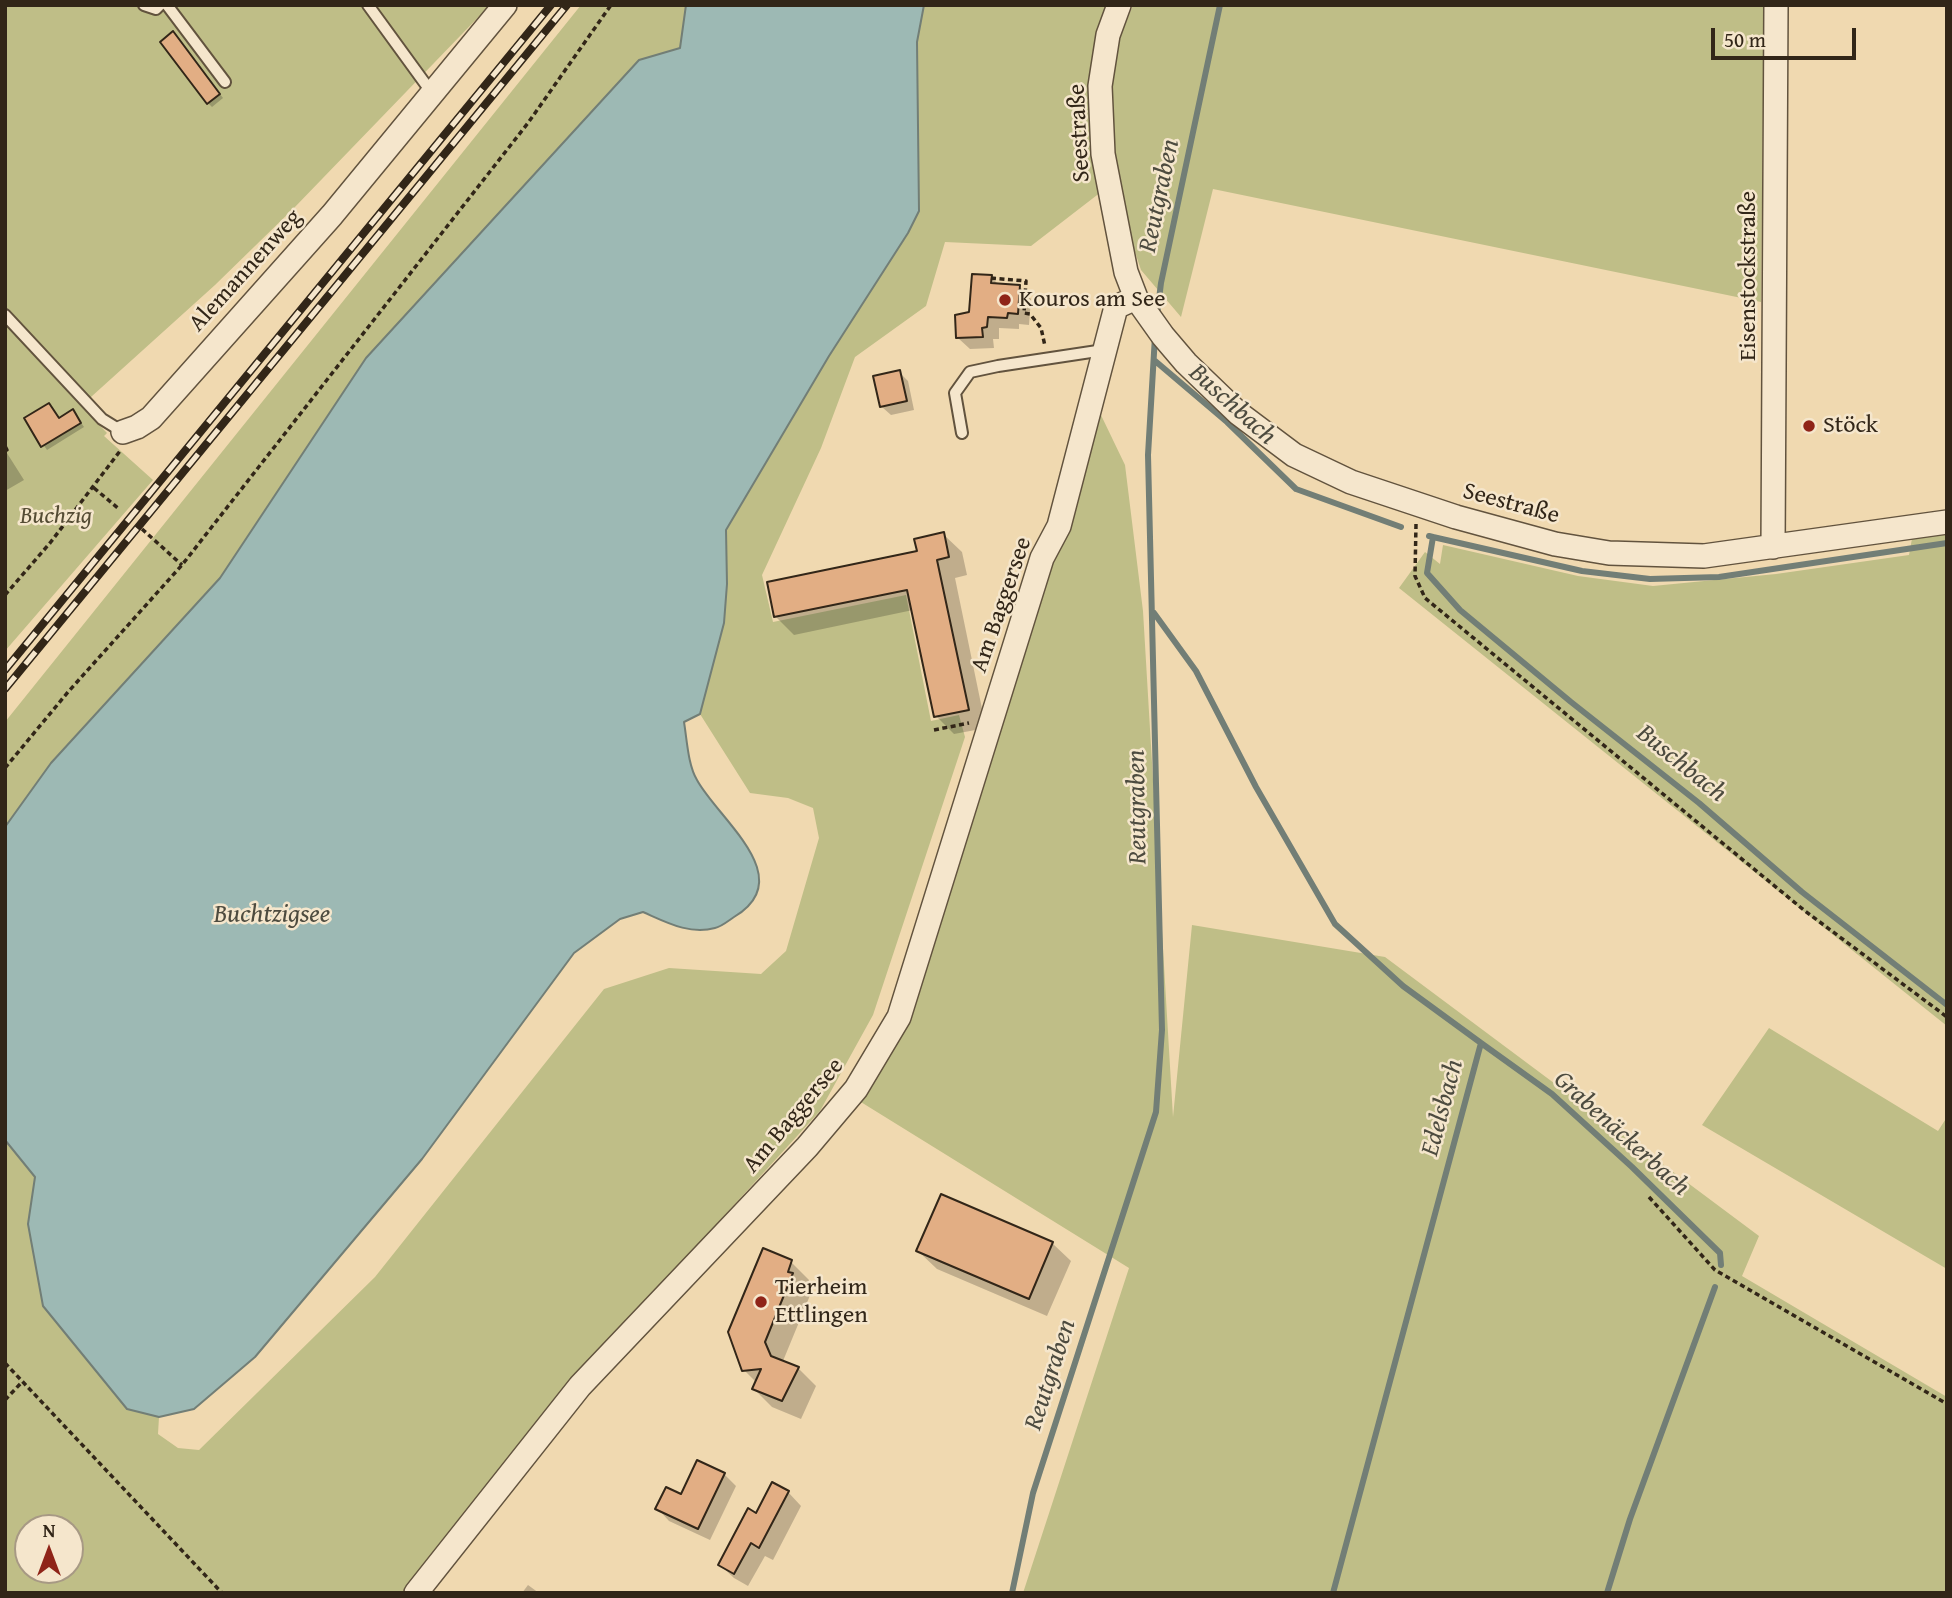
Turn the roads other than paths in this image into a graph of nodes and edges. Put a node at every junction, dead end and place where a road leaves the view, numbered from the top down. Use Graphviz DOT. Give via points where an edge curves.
graph roads {
  1 [pos="144,5"];
  2 [pos="160,5"];
  3 [pos="167,5"];
  4 [pos="368,5"];
  5 [pos="505,5"];
  6 [pos="1119,5"];
  7 [pos="1776,5"];
  8 [pos="225,82"];
  9 [pos="432,93"];
  10 [pos="1140,304"];
  11 [pos="5,316"];
  12 [pos="1107,350"];
  13 [pos="123,432"];
  14 [pos="962,433"];
  15 [pos="1947,522"];
  16 [pos="1773,547"];
  17 [pos="416,1593"];
  1 -- 2 [label="lane" via="156,9"];
  3 -- 8 [label="lane"];
  4 -- 9 [label="lane"];
  5 -- 9 [label="street, Alemannenweg"];
  6 -- 10 [label="street, Seestraße" via="1108,35 1100,86 1102,154 1124,265"];
  7 -- 16 [label="street, Eisenstockstraße"];
  9 -- 13 [label="street, Alemannenweg" via="332,215 151,418"];
  10 -- 12 [label="street" via="1116,307"];
  10 -- 16 [label="street, Seestraße" via="1186,363 1238,413 1294,455 1351,482 1456,517 1555,544 1609,553 1704,556"];
  11 -- 13 [label="lane" via="102,419"];
  12 -- 14 [label="lane" via="970,372 955,393"];
  12 -- 17 [label="street, Am Baggersee" via="1059,526 1042,558 899,1017 856,1089 807,1147 580,1386"];
  15 -- 16 [label="street, Seestraße"];
}
